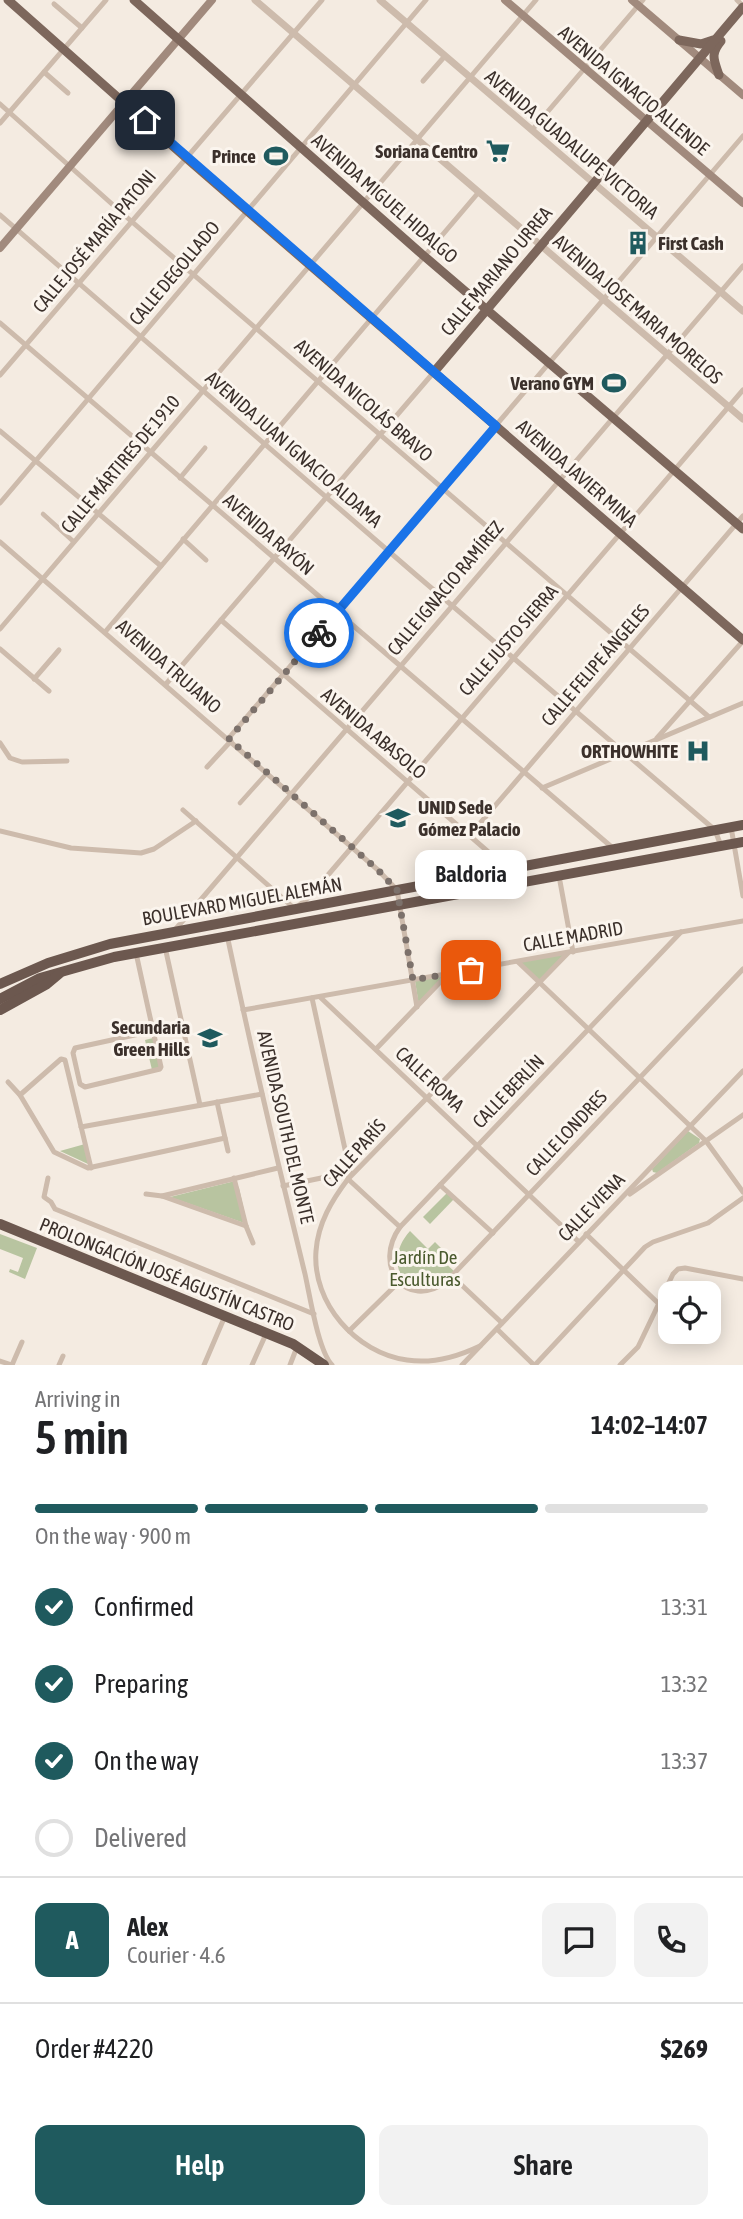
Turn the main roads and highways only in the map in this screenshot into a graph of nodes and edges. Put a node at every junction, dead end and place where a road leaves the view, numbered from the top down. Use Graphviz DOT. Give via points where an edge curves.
graph roads {
  1 [pos="8,0"];
  2 [pos="134,0"];
  3 [pos="212,0"];
  4 [pos="505,0"];
  5 [pos="638,2"];
  6 [pos="740,3"];
  7 [pos="743,16"];
  8 [pos="718,37"];
  9 [pos="179,39"];
  10 [pos="679,40"];
  11 [pos="700,58"];
  12 [pos="719,75"];
  13 [pos="743,95"];
  14 [pos="125,102"];
  15 [pos="647,121"];
  16 [pos="743,203"];
  17 [pos="0,248"];
  18 [pos="487,310"];
  19 [pos="434,372"];
  20 [pos="741,523"];
  21 [pos="743,641"];
  22 [pos="743,825"];
  23 [pos="738,843"];
  24 [pos="295,909"];
  25 [pos="222,922"];
  26 [pos="255,930"];
  27 [pos="165,947"];
  28 [pos="60,972"];
  29 [pos="0,984"];
  30 [pos="0,999"];
  31 [pos="0,1010"];
  32 [pos="0,1224"];
  33 [pos="321,1364"];
  1 -- 14 [label="main road, AVENIDA JAVIER MINA"];
  2 -- 9 [label="main road, AVENIDA MIGUEL HIDALGO"];
  3 -- 9 [label="main road"];
  4 -- 15 [label="main road, AVENIDA IGNACIO ALLENDE"];
  5 -- 10 [label="main road"];
  6 -- 8 [label="main road, CALLE MARIANO URREA"];
  7 -- 12 [label="main road" via="714,49"];
  8 -- 10 [label="main road" via="701,44"];
  8 -- 11 [label="main road, CALLE MARIANO URREA"];
  9 -- 14 [label="main road"];
  9 -- 18 [label="main road, AVENIDA MIGUEL HIDALGO"];
  10 -- 11 [label="main road"];
  11 -- 12 [label="main road"];
  11 -- 15 [label="main road, CALLE MARIANO URREA"];
  12 -- 13 [label="main road"];
  14 -- 17 [label="main road"];
  14 -- 19 [label="main road, AVENIDA JAVIER MINA"];
  15 -- 16 [label="main road, AVENIDA IGNACIO ALLENDE"];
  15 -- 18 [label="main road, CALLE MARIANO URREA"];
  18 -- 19 [label="main road, CALLE MARIANO URREA"];
  18 -- 20 [label="main road, AVENIDA MIGUEL HIDALGO"];
  19 -- 21 [label="main road, AVENIDA JAVIER MINA"];
  22 -- 24 [label="highway, BOULEVARD MIGUEL ALEMÁN"];
  23 -- 26 [label="highway, BOULEVARD MIGUEL ALEMÁN"];
  24 -- 25 [label="highway, BOULEVARD MIGUEL ALEMÁN"];
  24 -- 26 [label="highway" via="293,916"];
  25 -- 27 [label="highway" via="211,930 180,936"];
  25 -- 29 [label="highway, BOULEVARD MIGUEL ALEMÁN" via="79,952"];
  26 -- 27 [label="highway, BOULEVARD MIGUEL ALEMÁN"];
  27 -- 28 [label="highway, BOULEVARD MIGUEL ALEMÁN"];
  28 -- 30 [label="highway, BOULEVARD MIGUEL ALEMÁN"];
  28 -- 31 [label="highway"];
  32 -- 33 [label="highway, PROLONGACIÓN JOSÉ AGUSTÍN CASTRO" via="297,1347"];
}
